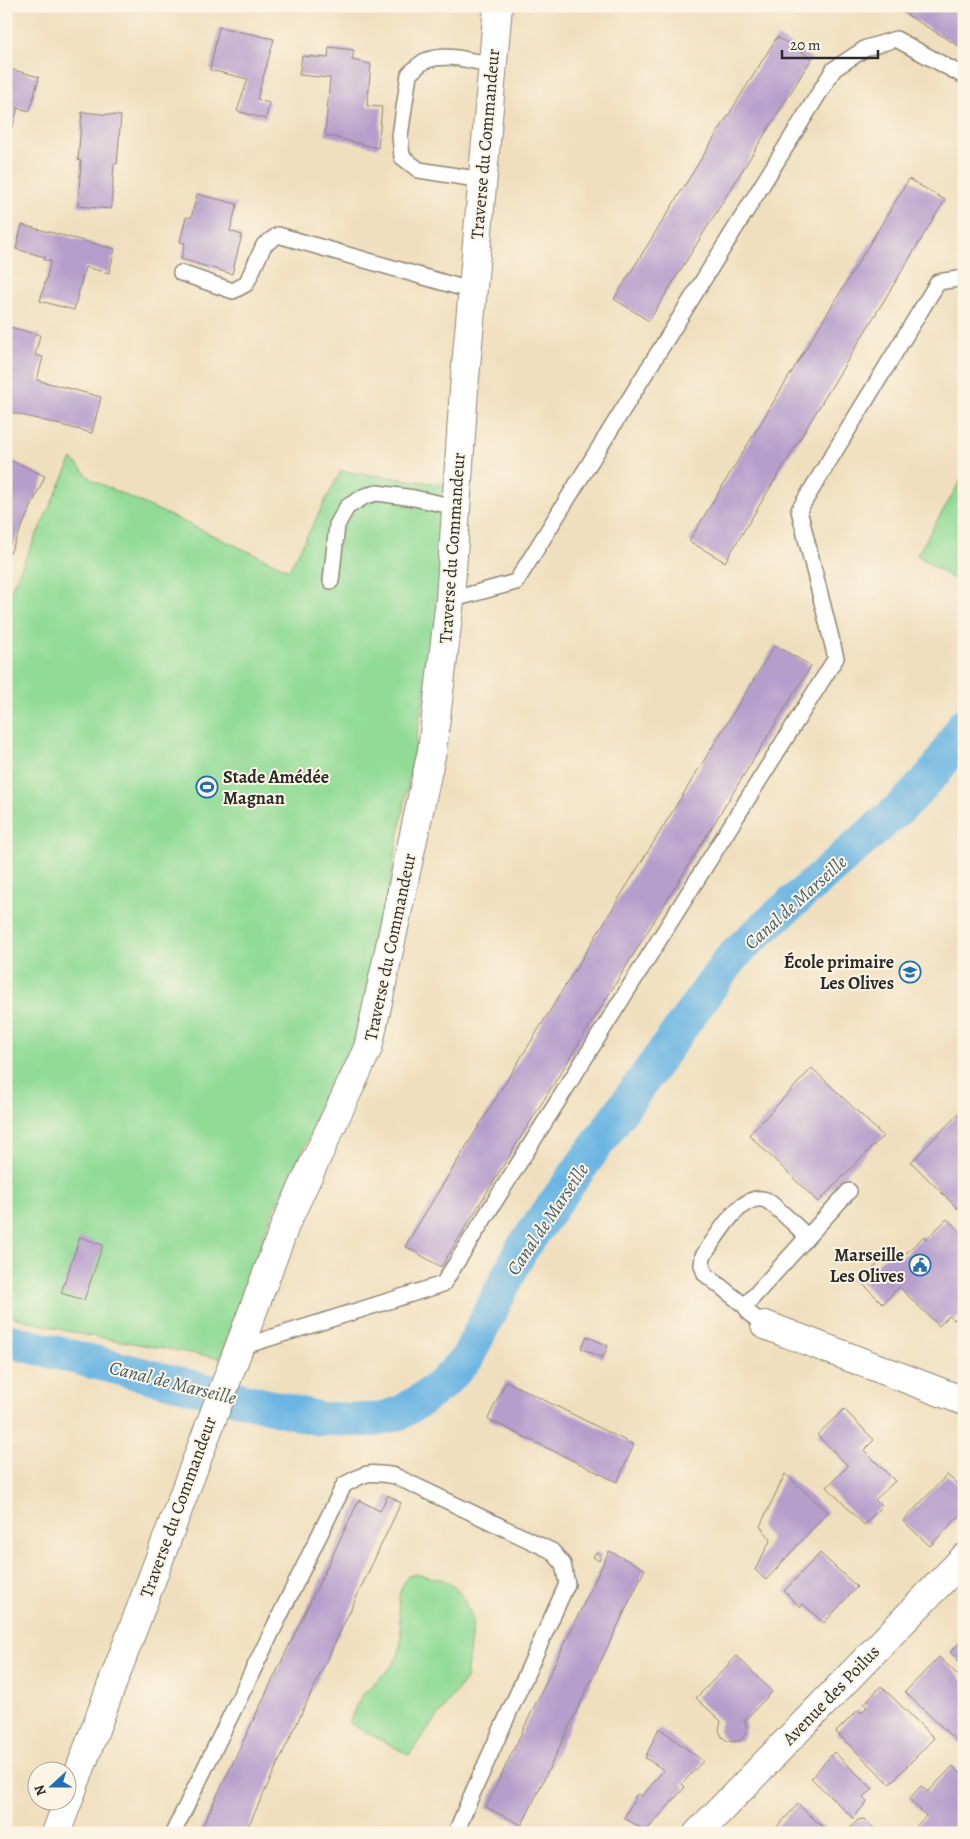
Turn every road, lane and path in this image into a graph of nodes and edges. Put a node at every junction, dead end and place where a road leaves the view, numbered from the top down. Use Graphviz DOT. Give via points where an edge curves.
graph roads {
  1 [pos="498,6"];
  2 [pos="492,65"];
  3 [pos="964,76"];
  4 [pos="482,180"];
  5 [pos="181,273"];
  6 [pos="964,276"];
  7 [pos="473,291"];
  8 [pos="456,507"];
  9 [pos="331,581"];
  10 [pos="450,600"];
  11 [pos="849,1191"];
  12 [pos="807,1236"];
  13 [pos="746,1306"];
  14 [pos="765,1325"];
  15 [pos="238,1348"];
  16 [pos="964,1401"];
  17 [pos="964,1558"];
  18 [pos="56,1833"];
  19 [pos="173,1833"];
  20 [pos="456,1833"];
  21 [pos="698,1833"];
  1 -- 2 [label="street, Traverse du Commandeur"];
  2 -- 4 [label="street, Traverse du Commandeur"];
  2 -- 4 [label="lane" via="440,57 423,62 409,74 400,136 402,157 419,170"];
  3 -- 10 [label="lane" via="896,39 866,48 834,69 516,582"];
  4 -- 7 [label="street, Traverse du Commandeur"];
  5 -- 7 [label="lane" via="233,291 246,284 264,245 278,235"];
  6 -- 15 [label="lane" via="938,282 799,510 836,658 443,1284"];
  7 -- 8 [label="street, Traverse du Commandeur"];
  8 -- 9 [label="lane" via="377,493 365,496 347,507 337,525"];
  8 -- 10 [label="street, Traverse du Commandeur"];
  10 -- 15 [label="street, Traverse du Commandeur" via="432,751 368,1048 286,1223"];
  11 -- 12 [label="lane"];
  12 -- 13 [label="lane"];
  12 -- 13 [label="lane" via="766,1200 756,1198 738,1208 702,1256 702,1266 705,1274"];
  13 -- 14 [label="lane" via="750,1314"];
  14 -- 16 [label="street"];
  15 -- 18 [label="street, Traverse du Commandeur"];
  17 -- 21 [label="street, Avenue des Poilus"];
  19 -- 20 [label="lane" via="344,1485 371,1472 395,1476 552,1551 563,1564 567,1584"];
}
